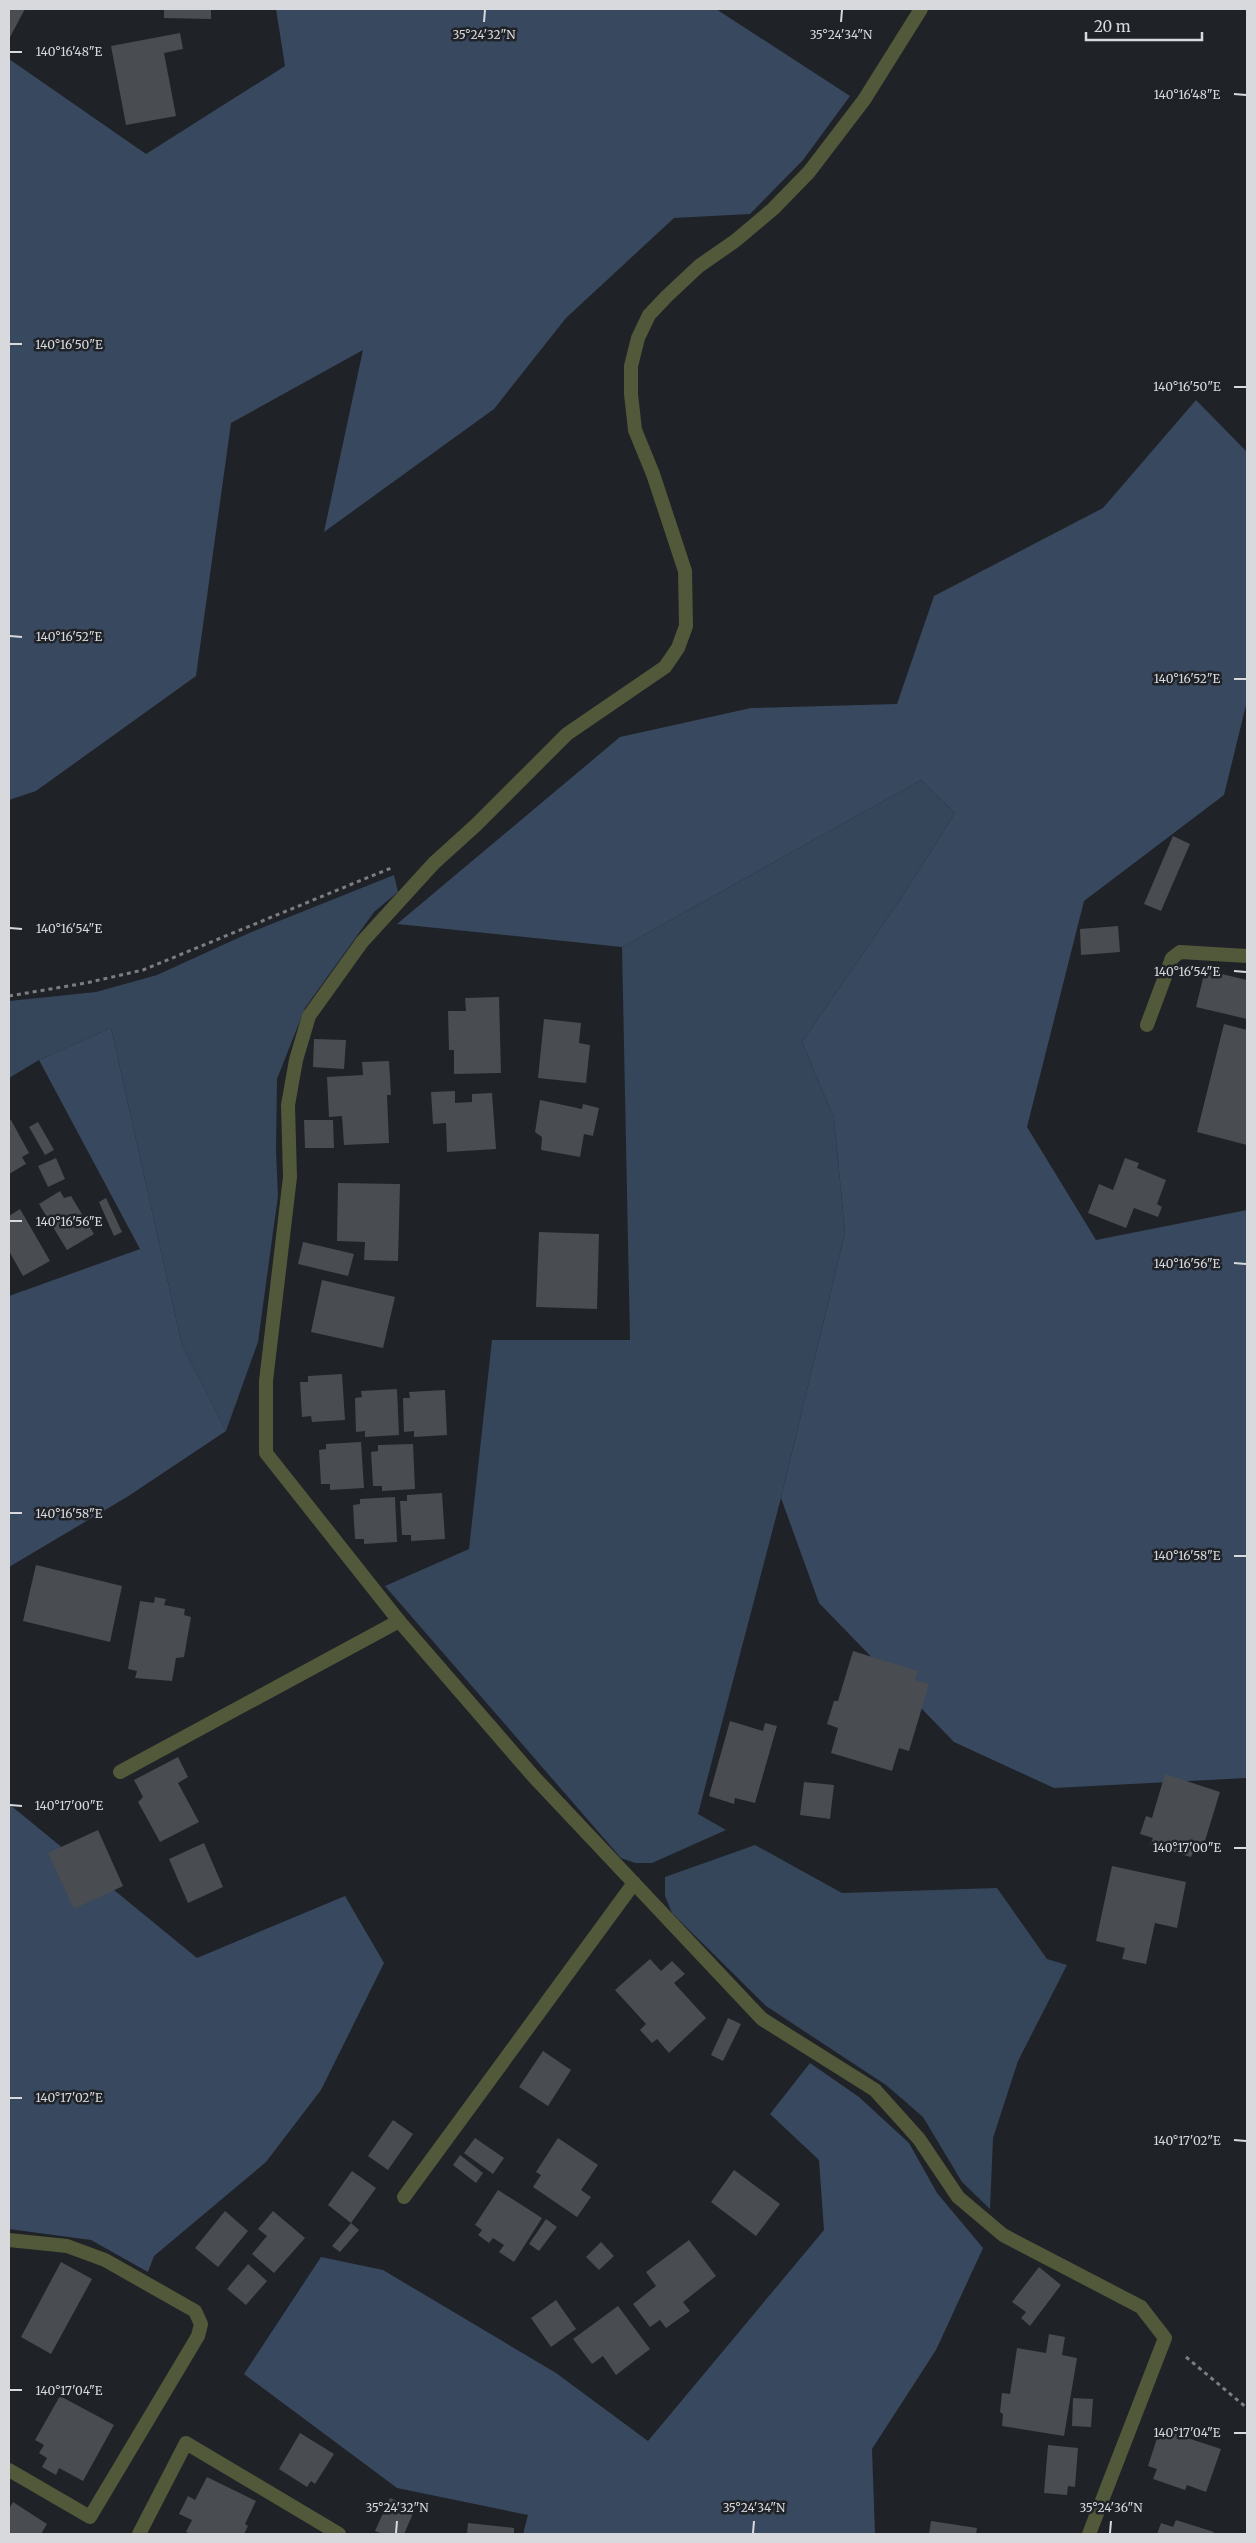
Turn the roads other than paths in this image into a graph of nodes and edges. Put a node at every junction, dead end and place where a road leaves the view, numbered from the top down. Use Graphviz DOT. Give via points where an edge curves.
graph roads {
  1 [pos="921,9"];
  2 [pos="1247,956"];
  3 [pos="1147,1025"];
  4 [pos="399,1621"];
  5 [pos="120,1772"];
  6 [pos="634,1883"];
  7 [pos="404,2197"];
  8 [pos="9,2240"];
  9 [pos="9,2470"];
  10 [pos="138,2534"];
  11 [pos="339,2534"];
  12 [pos="1089,2534"];
  1 -- 4 [label="street" via="864,100 809,172 773,209 699,266 667,296 649,315 638,338 631,366 630,394 635,430 654,474 685,571 686,626 678,648 665,667 567,734 434,863 362,942 309,1016 296,1060 288,1105 290,1177 266,1381 266,1453"];
  2 -- 3 [label="street" via="1180,952 1172,958"];
  4 -- 5 [label="street"];
  4 -- 6 [label="street" via="534,1777"];
  6 -- 7 [label="street"];
  6 -- 12 [label="street" via="762,2019 875,2090 919,2139 958,2197 1003,2235 1141,2307 1165,2338"];
  8 -- 9 [label="street" via="66,2246 105,2260 195,2311 201,2324 198,2336 90,2517"];
  10 -- 11 [label="street" via="186,2443"];
}
